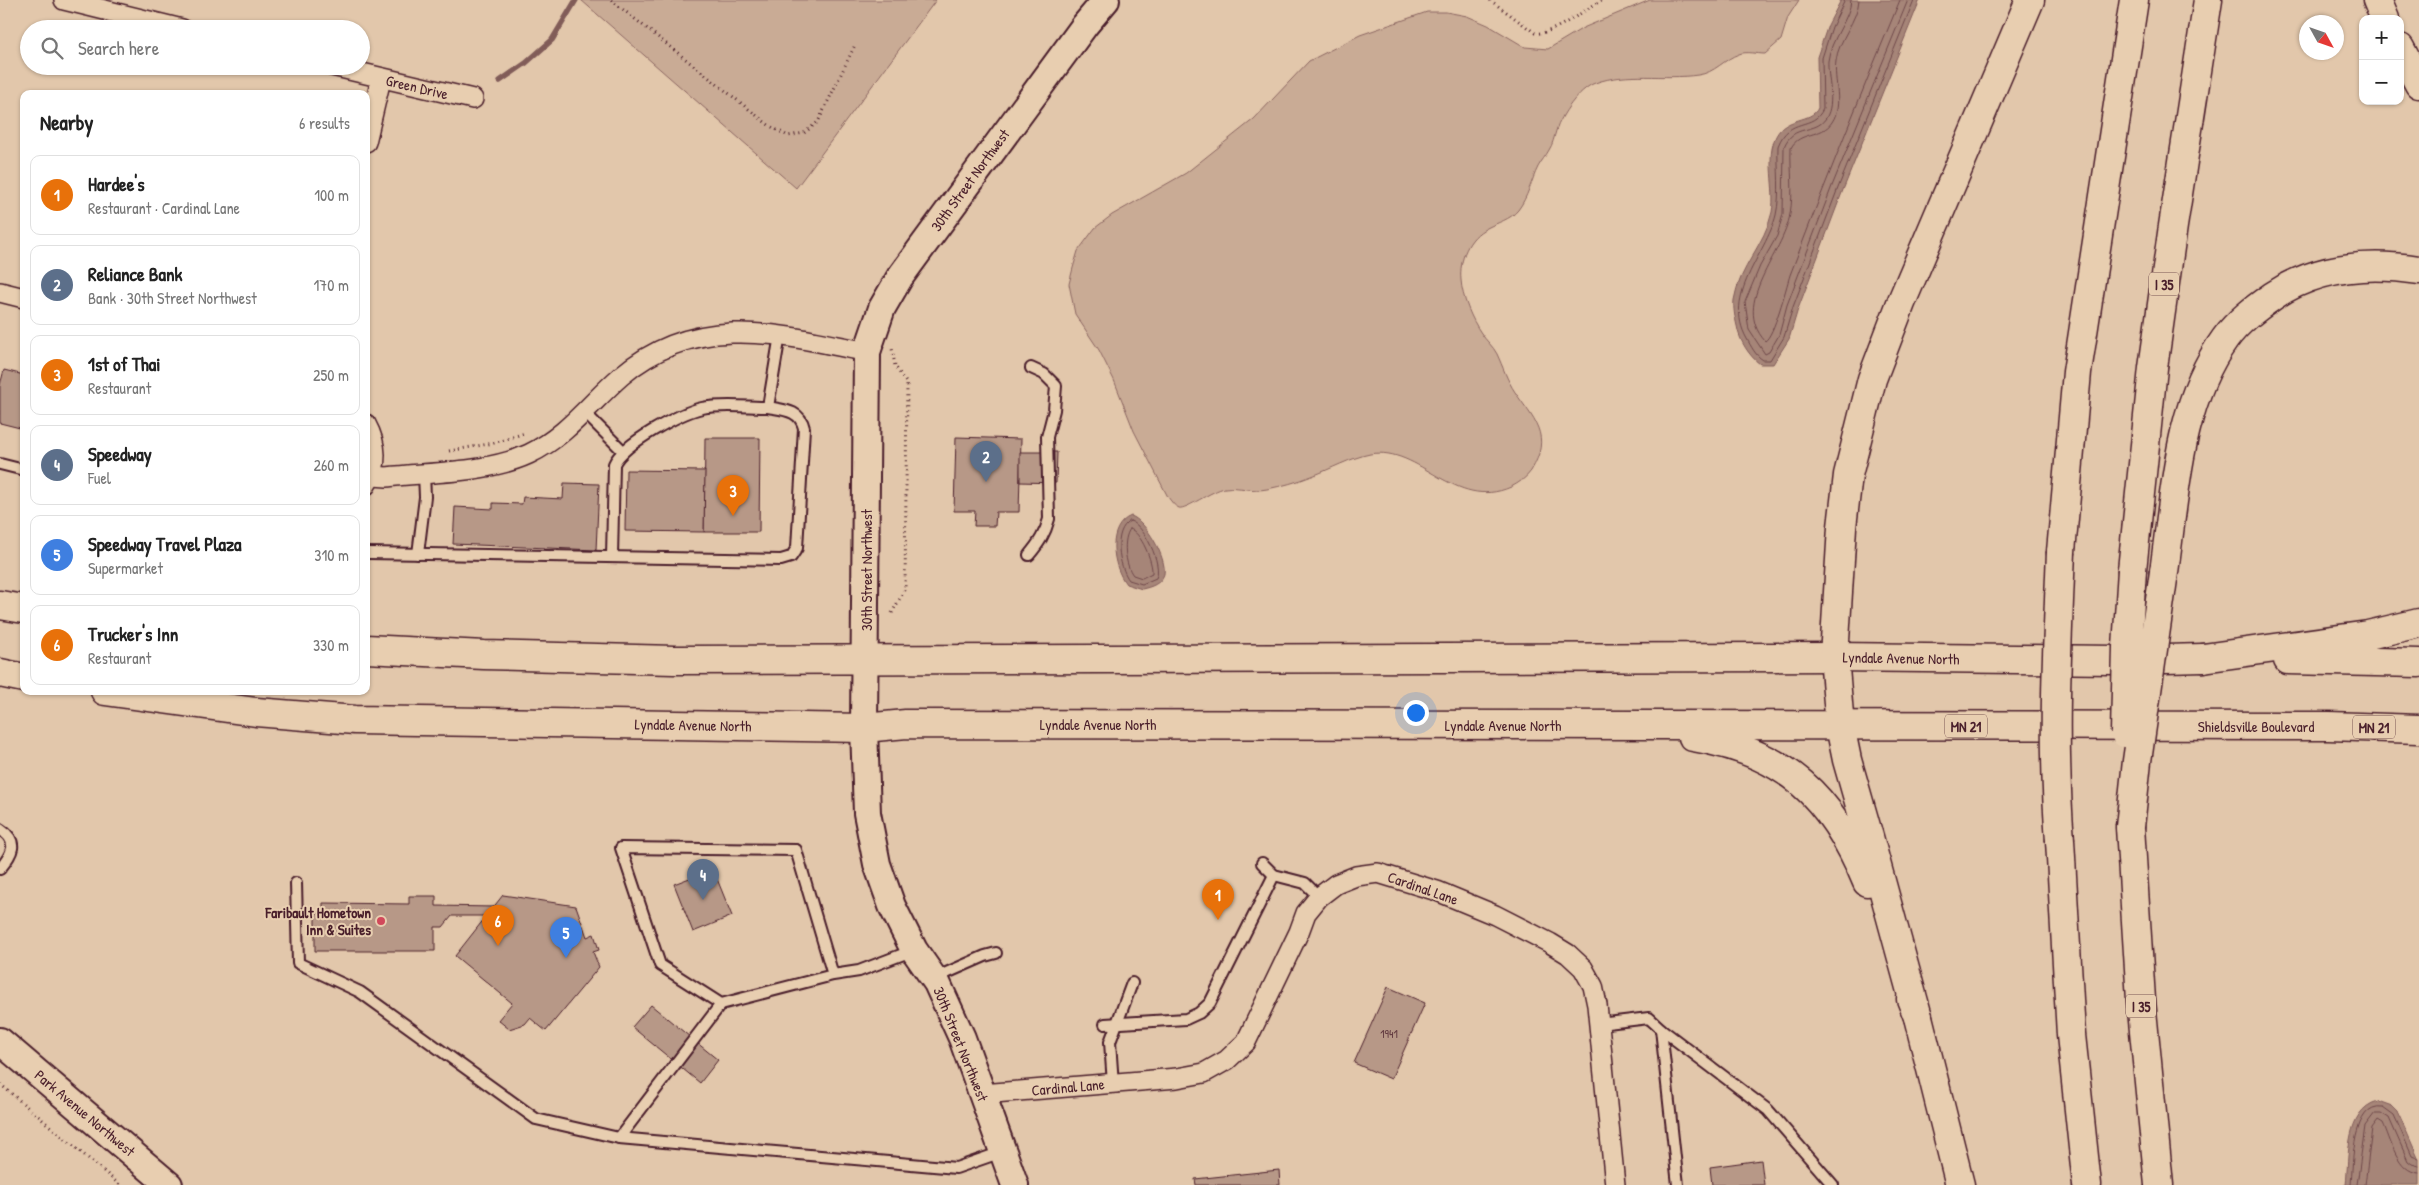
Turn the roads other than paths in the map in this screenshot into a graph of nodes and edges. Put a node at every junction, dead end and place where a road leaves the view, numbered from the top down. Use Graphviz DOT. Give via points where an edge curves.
graph roads {
  1 [pos="64,0"];
  2 [pos="1106,0"];
  3 [pos="2030,0"];
  4 [pos="2134,0"];
  5 [pos="2208,0"];
  6 [pos="2377,0"];
  7 [pos="114,6"];
  8 [pos="2383,15"];
  9 [pos="155,20"];
  10 [pos="2404,56"];
  11 [pos="369,75"];
  12 [pos="381,78"];
  13 [pos="2419,84"];
  14 [pos="473,99"];
  15 [pos="370,125"];
  16 [pos="2419,270"];
  17 [pos="0,292"];
  18 [pos="20,297"];
  19 [pos="780,335"];
  20 [pos="868,346"];
  21 [pos="1031,368"];
  22 [pos="768,407"];
  23 [pos="585,413"];
  24 [pos="370,432"];
  25 [pos="623,451"];
  26 [pos="0,464"];
  27 [pos="20,469"];
  28 [pos="424,473"];
  29 [pos="370,477"];
  30 [pos="370,481"];
  31 [pos="370,553"];
  32 [pos="418,554"];
  33 [pos="1029,555"];
  34 [pos="612,557"];
  35 [pos="0,604"];
  36 [pos="20,608"];
  37 [pos="2419,623"];
  38 [pos="370,649"];
  39 [pos="1834,657"];
  40 [pos="2203,658"];
  41 [pos="864,659"];
  42 [pos="2419,663"];
  43 [pos="0,674"];
  44 [pos="20,677"];
  45 [pos="134,695"];
  46 [pos="1613,725"];
  47 [pos="1840,726"];
  48 [pos="2093,726"];
  49 [pos="864,728"];
  50 [pos="2419,729"];
  51 [pos="2130,827"];
  52 [pos="0,829"];
  53 [pos="1262,863"];
  54 [pos="0,869"];
  55 [pos="1274,875"];
  56 [pos="296,883"];
  57 [pos="1319,896"];
  58 [pos="914,950"];
  59 [pos="996,953"];
  60 [pos="833,975"];
  61 [pos="935,978"];
  62 [pos="1132,983"];
  63 [pos="721,1004"];
  64 [pos="1918,1017"];
  65 [pos="1105,1024"];
  66 [pos="1117,1024"];
  67 [pos="1599,1024"];
  68 [pos="1661,1029"];
  69 [pos="0,1042"];
  70 [pos="1113,1084"];
  71 [pos="982,1094"];
  72 [pos="619,1138"];
  73 [pos="1002,1152"];
  74 [pos="169,1185"];
  75 [pos="1015,1185"];
  76 [pos="1615,1185"];
  77 [pos="1678,1185"];
  78 [pos="1834,1185"];
  79 [pos="1960,1185"];
  80 [pos="2087,1185"];
  81 [pos="2159,1185"];
  1 -- 7 [label="street"];
  2 -- 20 [label="street, 30th Street Northwest" via="910,262 882,308"];
  3 -- 39 [label="main road" via="1872,379 1848,475"];
  4 -- 80 [label="main road, bridge" via="2077,372 2061,552 2055,713 2056,787 2072,1035"];
  5 -- 51 [label="main road, I 35, bridge" via="2154,358 2132,570 2125,737"];
  6 -- 8 [label="main road"];
  7 -- 9 [label="street"];
  10 -- 13 [label="main road"];
  11 -- 12 [label="street, Green Drive"];
  12 -- 14 [label="street, Green Drive"];
  12 -- 15 [label="street"];
  16 -- 51 [label="main road, bridge" via="2352,266 2316,274 2282,290 2252,310 2226,338 2206,369 2193,403 2176,486"];
  17 -- 18 [label="street"];
  19 -- 20 [label="street"];
  19 -- 22 [label="lane"];
  19 -- 23 [label="street" via="718,333 682,342 623,374"];
  20 -- 41 [label="street, 30th Street Northwest"];
  21 -- 33 [label="lane" via="1052,380 1057,395 1047,437 1046,532"];
  22 -- 25 [label="lane" via="702,408 675,419"];
  22 -- 34 [label="lane" via="793,411 802,420 804,428 797,548 791,557 781,560"];
  23 -- 25 [label="lane"];
  23 -- 28 [label="street" via="557,437 528,454 489,466"];
  24 -- 29 [label="street" via="376,454"];
  25 -- 34 [label="lane" via="614,464"];
  26 -- 27 [label="lane"];
  28 -- 30 [label="street"];
  28 -- 32 [label="lane" via="425,497"];
  31 -- 32 [label="lane"];
  32 -- 34 [label="lane"];
  35 -- 36 [label="main road"];
  37 -- 40 [label="main road" via="2368,635"];
  38 -- 41 [label="main road, Lyndale Avenue North" via="674,660"];
  39 -- 40 [label="main road, Lyndale Avenue North"];
  39 -- 41 [label="main road, Lyndale Avenue North"];
  39 -- 47 [label="main road"];
  40 -- 42 [label="main road"];
  41 -- 49 [label="street, 30th Street Northwest"];
  43 -- 44 [label="main road"];
  45 -- 49 [label="main road, Lyndale Avenue North" via="256,712 355,720"];
  46 -- 47 [label="main road, Lyndale Avenue North / MN 21"];
  46 -- 49 [label="main road, Lyndale Avenue North" via="906,724"];
  46 -- 64 [label="main road" via="1706,739 1740,748 1762,756 1807,787 1842,829 1855,852"];
  47 -- 48 [label="main road, Lyndale Avenue North / MN 21"];
  47 -- 64 [label="main road" via="1846,760"];
  48 -- 50 [label="main road, Shieldsville Boulevard / MN 21"];
  49 -- 58 [label="street, 30th Street Northwest" via="867,813 877,864 892,906"];
  51 -- 81 [label="main road, I 35" via="2141,1000"];
  52 -- 54 [label="lane" via="7,834 13,847 12,855"];
  53 -- 55 [label="lane"];
  55 -- 57 [label="lane" via="1305,883"];
  55 -- 66 [label="lane" via="1210,1003 1200,1013 1186,1019"];
  56 -- 72 [label="lane" via="298,963 360,992 536,1120"];
  57 -- 67 [label="street, Cardinal Lane" via="1356,876 1378,873 1437,891 1495,915 1568,954 1583,968 1593,986"];
  57 -- 70 [label="street, Cardinal Lane" via="1306,913 1246,1042 1227,1060 1204,1073"];
  58 -- 60 [label="lane" via="859,972"];
  58 -- 61 [label="street, 30th Street Northwest"];
  59 -- 61 [label="lane"];
  60 -- 63 [label="lane"];
  60 -- 63 [label="lane" via="796,850 622,848 660,964"];
  61 -- 71 [label="street, 30th Street Northwest"];
  62 -- 66 [label="lane"];
  63 -- 72 [label="lane"];
  64 -- 79 [label="main road"];
  65 -- 66 [label="lane"];
  66 -- 70 [label="lane" via="1110,1042"];
  67 -- 68 [label="lane" via="1649,1018"];
  67 -- 76 [label="street, Cardinal Lane"];
  68 -- 77 [label="lane"];
  68 -- 78 [label="lane" via="1768,1110"];
  69 -- 74 [label="street, Park Avenue Northwest"];
  70 -- 71 [label="street, Cardinal Lane"];
  71 -- 73 [label="street, 30th Street Northwest"];
  72 -- 73 [label="lane" via="956,1168"];
  73 -- 75 [label="street, 30th Street Northwest"];
}
